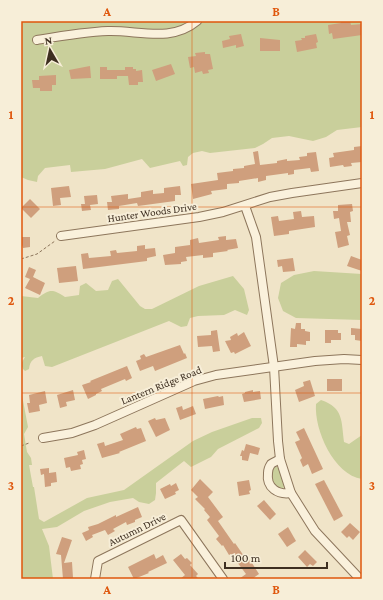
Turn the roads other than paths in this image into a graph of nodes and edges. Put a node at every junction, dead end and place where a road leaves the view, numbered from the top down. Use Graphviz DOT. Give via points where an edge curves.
graph roads {
  1 [pos="197,21"];
  2 [pos="37,40"];
  3 [pos="362,183"];
  4 [pos="245,206"];
  5 [pos="61,236"];
  6 [pos="362,360"];
  7 [pos="274,367"];
  8 [pos="44,438"];
  9 [pos="280,459"];
  10 [pos="291,493"];
  11 [pos="95,579"];
  12 [pos="223,579"];
  13 [pos="360,579"];
  1 -- 2 [label="street" via="176,32 159,34 108,31"];
  3 -- 4 [label="street, Hunter Woods Drive" via="270,197"];
  4 -- 5 [label="street, Hunter Woods Drive" via="199,217"];
  4 -- 7 [label="street" via="256,237"];
  6 -- 7 [label="street, Lantern Ridge Road" via="344,359"];
  7 -- 8 [label="street, Lantern Ridge Road" via="216,375 194,381 95,425 72,433"];
  7 -- 9 [label="street"];
  9 -- 10 [label="street"];
  9 -- 10 [label="street" via="272,464 267,478 278,493"];
  10 -- 13 [label="street" via="315,531"];
  11 -- 12 [label="street, Autumn Drive" via="98,561 181,520"];
}
